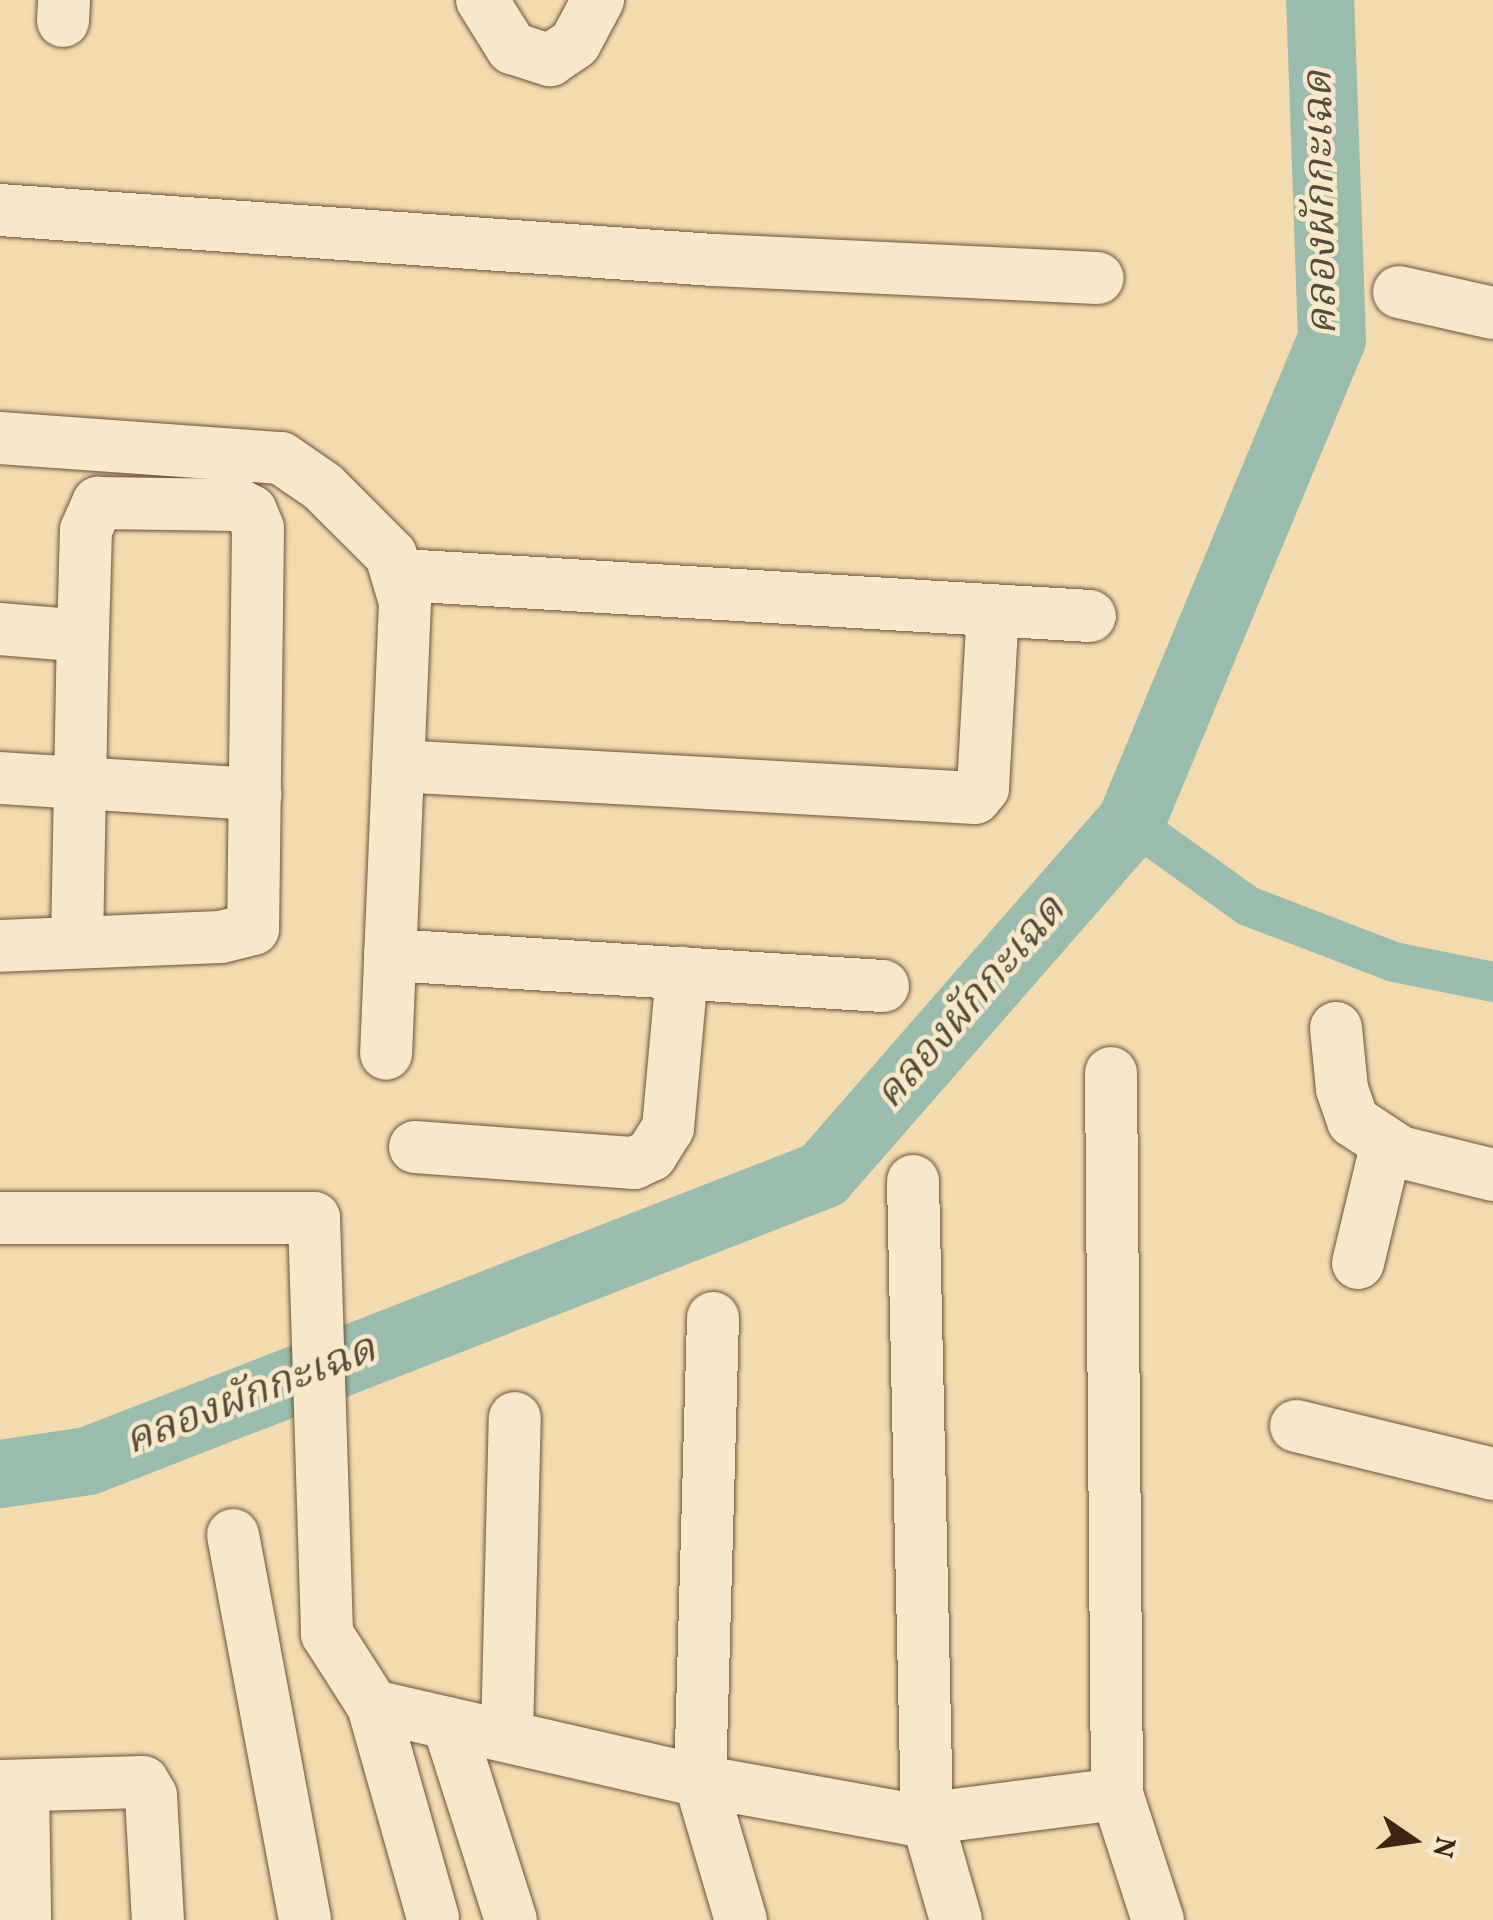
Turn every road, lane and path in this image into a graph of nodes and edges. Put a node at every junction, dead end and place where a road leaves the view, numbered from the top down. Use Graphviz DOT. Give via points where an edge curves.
graph roads {
  1 [pos="482,0"];
  2 [pos="598,0"];
  3 [pos="0,210"];
  4 [pos="1098,278"];
  5 [pos="1399,292"];
  6 [pos="1493,313"];
  7 [pos="0,438"];
  8 [pos="402,575"];
  9 [pos="993,610"];
  10 [pos="1090,616"];
  11 [pos="0,629"];
  12 [pos="83,636"];
  13 [pos="398,766"];
  14 [pos="0,778"];
  15 [pos="80,785"];
  16 [pos="256,794"];
  17 [pos="77,942"];
  18 [pos="0,946"];
  19 [pos="390,956"];
  20 [pos="682,974"];
  21 [pos="883,986"];
  22 [pos="1336,1028"];
  23 [pos="386,1054"];
  24 [pos="1111,1073"];
  25 [pos="1386,1146"];
  26 [pos="415,1147"];
  27 [pos="1493,1175"];
  28 [pos="913,1181"];
  29 [pos="0,1218"];
  30 [pos="1358,1264"];
  31 [pos="713,1318"];
  32 [pos="515,1418"];
  33 [pos="1296,1426"];
  34 [pos="1493,1474"];
  35 [pos="233,1536"];
  36 [pos="373,1706"];
  37 [pos="448,1723"];
  38 [pos="507,1736"];
  39 [pos="700,1781"];
  40 [pos="11,1786"];
  41 [pos="1118,1794"];
  42 [pos="927,1818"];
  43 [pos="434,1918"];
  44 [pos="25,1920"];
  45 [pos="158,1920"];
  46 [pos="306,1920"];
  47 [pos="511,1920"];
  48 [pos="741,1920"];
  49 [pos="956,1920"];
  50 [pos="1158,1920"];
  1 -- 2 [label="street" via="512,48 550,60 576,44"];
  3 -- 4 [label="street" via="714,260"];
  5 -- 6 [label="street"];
  7 -- 8 [label="street" via="281,458 323,487 391,555"];
  8 -- 9 [label="street"];
  8 -- 13 [label="street"];
  9 -- 10 [label="street"];
  9 -- 13 [label="street" via="982,788 975,798"];
  11 -- 12 [label="street"];
  12 -- 15 [label="street"];
  12 -- 16 [label="street" via="86,530 98,502 239,505 251,512 258,528"];
  13 -- 19 [label="street"];
  14 -- 15 [label="street"];
  15 -- 16 [label="street"];
  15 -- 17 [label="street"];
  16 -- 17 [label="street" via="253,929 220,937"];
  17 -- 18 [label="street"];
  19 -- 20 [label="street"];
  19 -- 23 [label="street"];
  20 -- 21 [label="street"];
  20 -- 26 [label="street" via="668,1128 651,1155 634,1163"];
  22 -- 25 [label="street" via="1342,1089 1353,1121"];
  24 -- 41 [label="street"];
  25 -- 27 [label="street"];
  25 -- 30 [label="street"];
  28 -- 42 [label="street"];
  29 -- 36 [label="street" via="314,1218 326,1634"];
  31 -- 39 [label="street"];
  32 -- 38 [label="street"];
  33 -- 34 [label="street"];
  35 -- 46 [label="street"];
  36 -- 37 [label="street"];
  36 -- 43 [label="street"];
  37 -- 38 [label="street"];
  37 -- 47 [label="street"];
  38 -- 39 [label="street"];
  39 -- 42 [label="street"];
  39 -- 48 [label="street"];
  40 -- 44 [label="street"];
  40 -- 45 [label="street" via="143,1782 150,1796"];
  41 -- 42 [label="street"];
  41 -- 50 [label="street"];
  42 -- 49 [label="street"];
}
